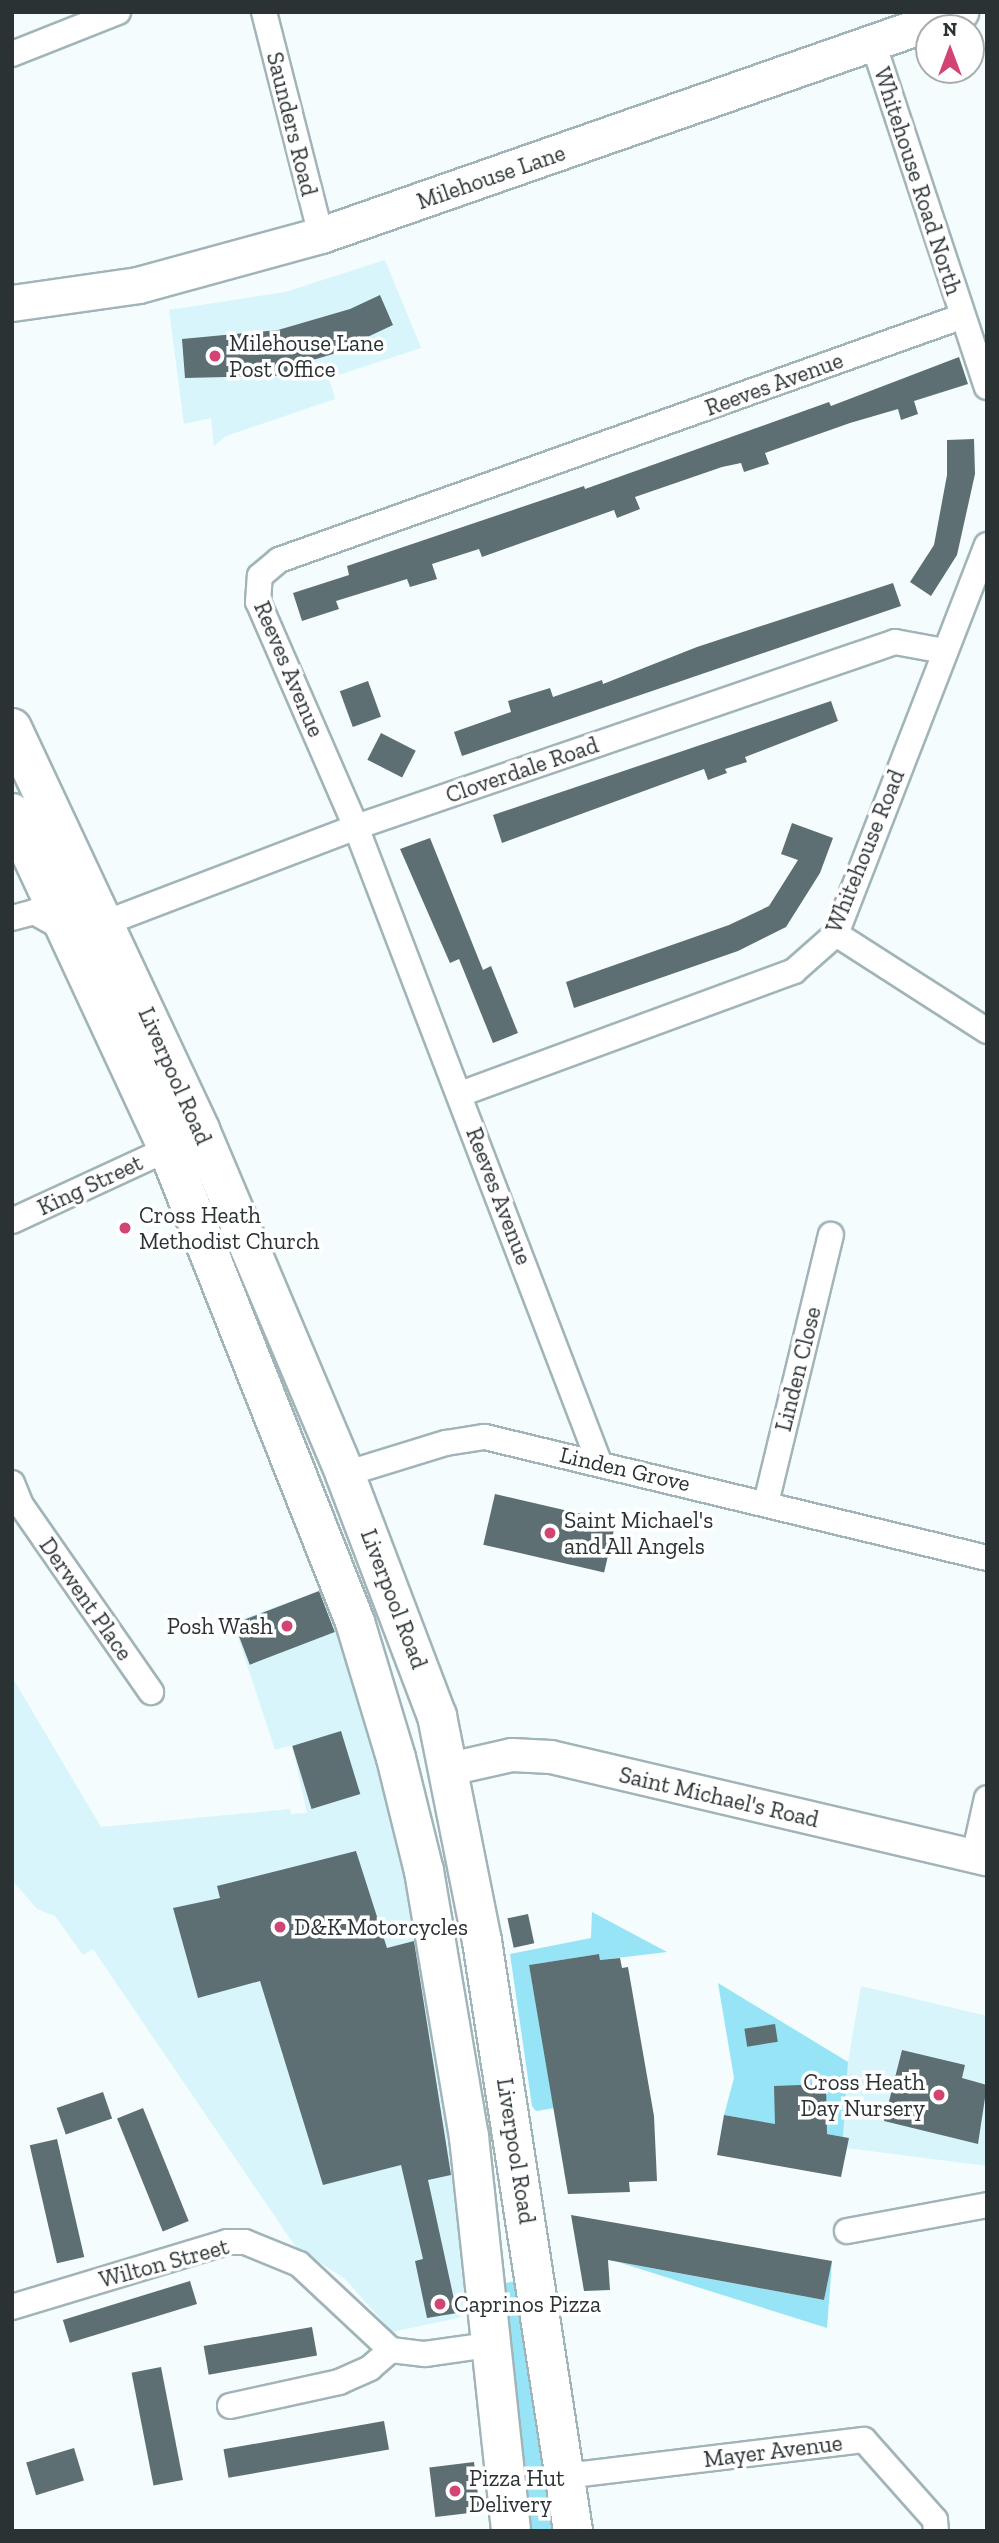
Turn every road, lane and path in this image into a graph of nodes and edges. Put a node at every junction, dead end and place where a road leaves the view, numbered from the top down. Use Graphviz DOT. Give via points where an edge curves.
graph roads {
  1 [pos="118,12"];
  2 [pos="264,12"];
  3 [pos="960,12"];
  4 [pos="874,46"];
  5 [pos="12,54"];
  6 [pos="321,235"];
  7 [pos="12,303"];
  8 [pos="963,316"];
  9 [pos="987,387"];
  10 [pos="987,545"];
  11 [pos="944,651"];
  12 [pos="12,728"];
  13 [pos="12,813"];
  14 [pos="356,827"];
  15 [pos="12,918"];
  16 [pos="105,923"];
  17 [pos="68,932"];
  18 [pos="836,934"];
  19 [pos="987,1031"];
  20 [pos="460,1094"];
  21 [pos="168,1149"];
  22 [pos="12,1221"];
  23 [pos="831,1235"];
  24 [pos="599,1462"];
  25 [pos="345,1474"];
  26 [pos="15,1500"];
  27 [pos="766,1503"];
  28 [pos="987,1558"];
  29 [pos="151,1692"];
  30 [pos="423,1768"];
  31 [pos="987,1798"];
  32 [pos="980,1858"];
  33 [pos="987,2205"];
  34 [pos="847,2231"];
  35 [pos="12,2307"];
  36 [pos="489,2345"];
  37 [pos="391,2350"];
  38 [pos="230,2406"];
  39 [pos="566,2476"];
  40 [pos="511,2531"];
  41 [pos="573,2531"];
  42 [pos="936,2531"];
  1 -- 5 [label="street"];
  2 -- 6 [label="street, Saunders Road"];
  3 -- 4 [label="main road, Milehouse Lane"];
  4 -- 6 [label="main road, Milehouse Lane"];
  4 -- 8 [label="street, Whitehouse Road North"];
  6 -- 7 [label="main road, Milehouse Lane" via="138,285"];
  8 -- 9 [label="street"];
  8 -- 14 [label="street, Reeves Avenue" via="268,568 260,576 258,601"];
  10 -- 11 [label="street, Whitehouse Road"];
  11 -- 14 [label="street, Cloverdale Road" via="895,642"];
  11 -- 18 [label="street, Whitehouse Road"];
  12 -- 16 [label="highway, Liverpool Road"];
  13 -- 17 [label="highway, Liverpool Road"];
  14 -- 16 [label="street, Cloverdale Road"];
  14 -- 20 [label="street, Reeves Avenue"];
  15 -- 17 [label="street" via="34,912"];
  16 -- 25 [label="highway, Liverpool Road" via="200,1130"];
  17 -- 21 [label="highway, Liverpool Road"];
  18 -- 19 [label="street"];
  18 -- 20 [label="street, Whitehouse Road" via="794,971"];
  20 -- 24 [label="street, Reeves Avenue"];
  21 -- 22 [label="street, King Street"];
  21 -- 30 [label="highway, Liverpool Road" via="355,1622"];
  23 -- 27 [label="street, Linden Close"];
  24 -- 25 [label="street, Linden Grove" via="485,1437 446,1443"];
  24 -- 27 [label="street, Linden Grove"];
  25 -- 30 [label="highway, Liverpool Road" via="412,1642"];
  26 -- 29 [label="street, Derwent Place"];
  27 -- 28 [label="street, Linden Grove"];
  30 -- 32 [label="street, Saint Michael's Road" via="533,1754"];
  30 -- 36 [label="highway, Liverpool Road" via="451,1923 448,2006 469,2137"];
  30 -- 39 [label="highway, Liverpool Road" via="513,2128"];
  31 -- 32 [label="street"];
  33 -- 34 [label="street"];
  35 -- 37 [label="street, Wilton Street" via="227,2242 245,2242 299,2264"];
  36 -- 37 [label="street" via="425,2354"];
  36 -- 40 [label="highway, Liverpool Road"];
  37 -- 38 [label="street" via="370,2368 340,2382"];
  39 -- 41 [label="highway, Liverpool Road"];
  39 -- 42 [label="street, Mayer Avenue" via="864,2440 935,2520"];
}
